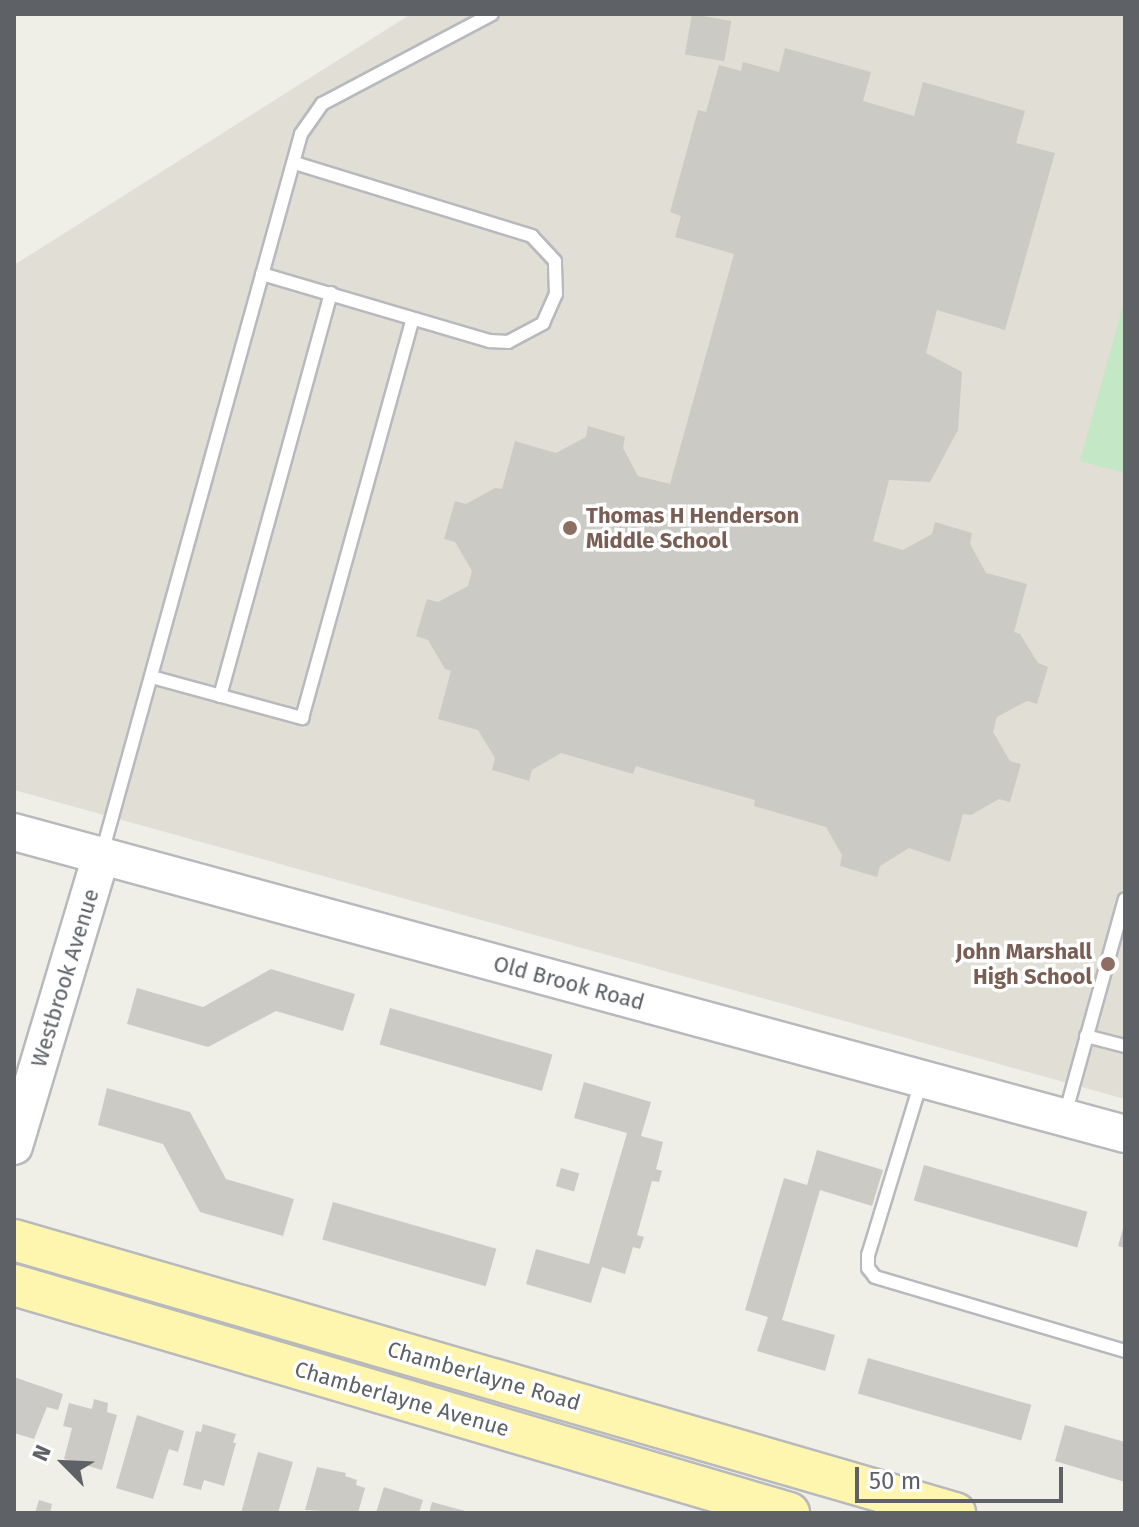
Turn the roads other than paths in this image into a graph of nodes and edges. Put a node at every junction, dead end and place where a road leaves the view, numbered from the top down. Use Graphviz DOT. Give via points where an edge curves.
graph roads {
  1 [pos="492,14"];
  2 [pos="294,163"];
  3 [pos="262,274"];
  4 [pos="331,293"];
  5 [pos="413,319"];
  6 [pos="152,677"];
  7 [pos="220,696"];
  8 [pos="14,832"];
  9 [pos="101,856"];
  10 [pos="1125,899"];
  11 [pos="1086,1036"];
  12 [pos="1125,1046"];
  13 [pos="922,1079"];
  14 [pos="1064,1118"];
  15 [pos="1125,1134"];
  16 [pos="14,1146"];
  17 [pos="14,1240"];
  18 [pos="14,1285"];
  19 [pos="1125,1351"];
  20 [pos="789,1513"];
  21 [pos="955,1513"];
  1 -- 2 [label="lane" via="322,104 301,134"];
  2 -- 3 [label="lane"];
  2 -- 5 [label="lane" via="515,229 539,242 555,261 558,278 550,309 543,323 522,337 490,341"];
  3 -- 4 [label="lane"];
  3 -- 6 [label="lane"];
  4 -- 5 [label="lane"];
  4 -- 7 [label="lane"];
  5 -- 7 [label="lane" via="302,718"];
  6 -- 7 [label="lane"];
  6 -- 9 [label="lane"];
  8 -- 9 [label="street, Old Brook Road"];
  9 -- 13 [label="street, Old Brook Road"];
  9 -- 16 [label="street, Westbrook Avenue"];
  10 -- 11 [label="lane"];
  11 -- 12 [label="lane"];
  11 -- 14 [label="lane"];
  13 -- 14 [label="street, Old Brook Road"];
  13 -- 19 [label="lane" via="868,1268 875,1277"];
  14 -- 15 [label="street, Old Brook Road"];
  17 -- 21 [label="main road, Chamberlayne Road"];
  18 -- 20 [label="main road, Chamberlayne Avenue"];
}
